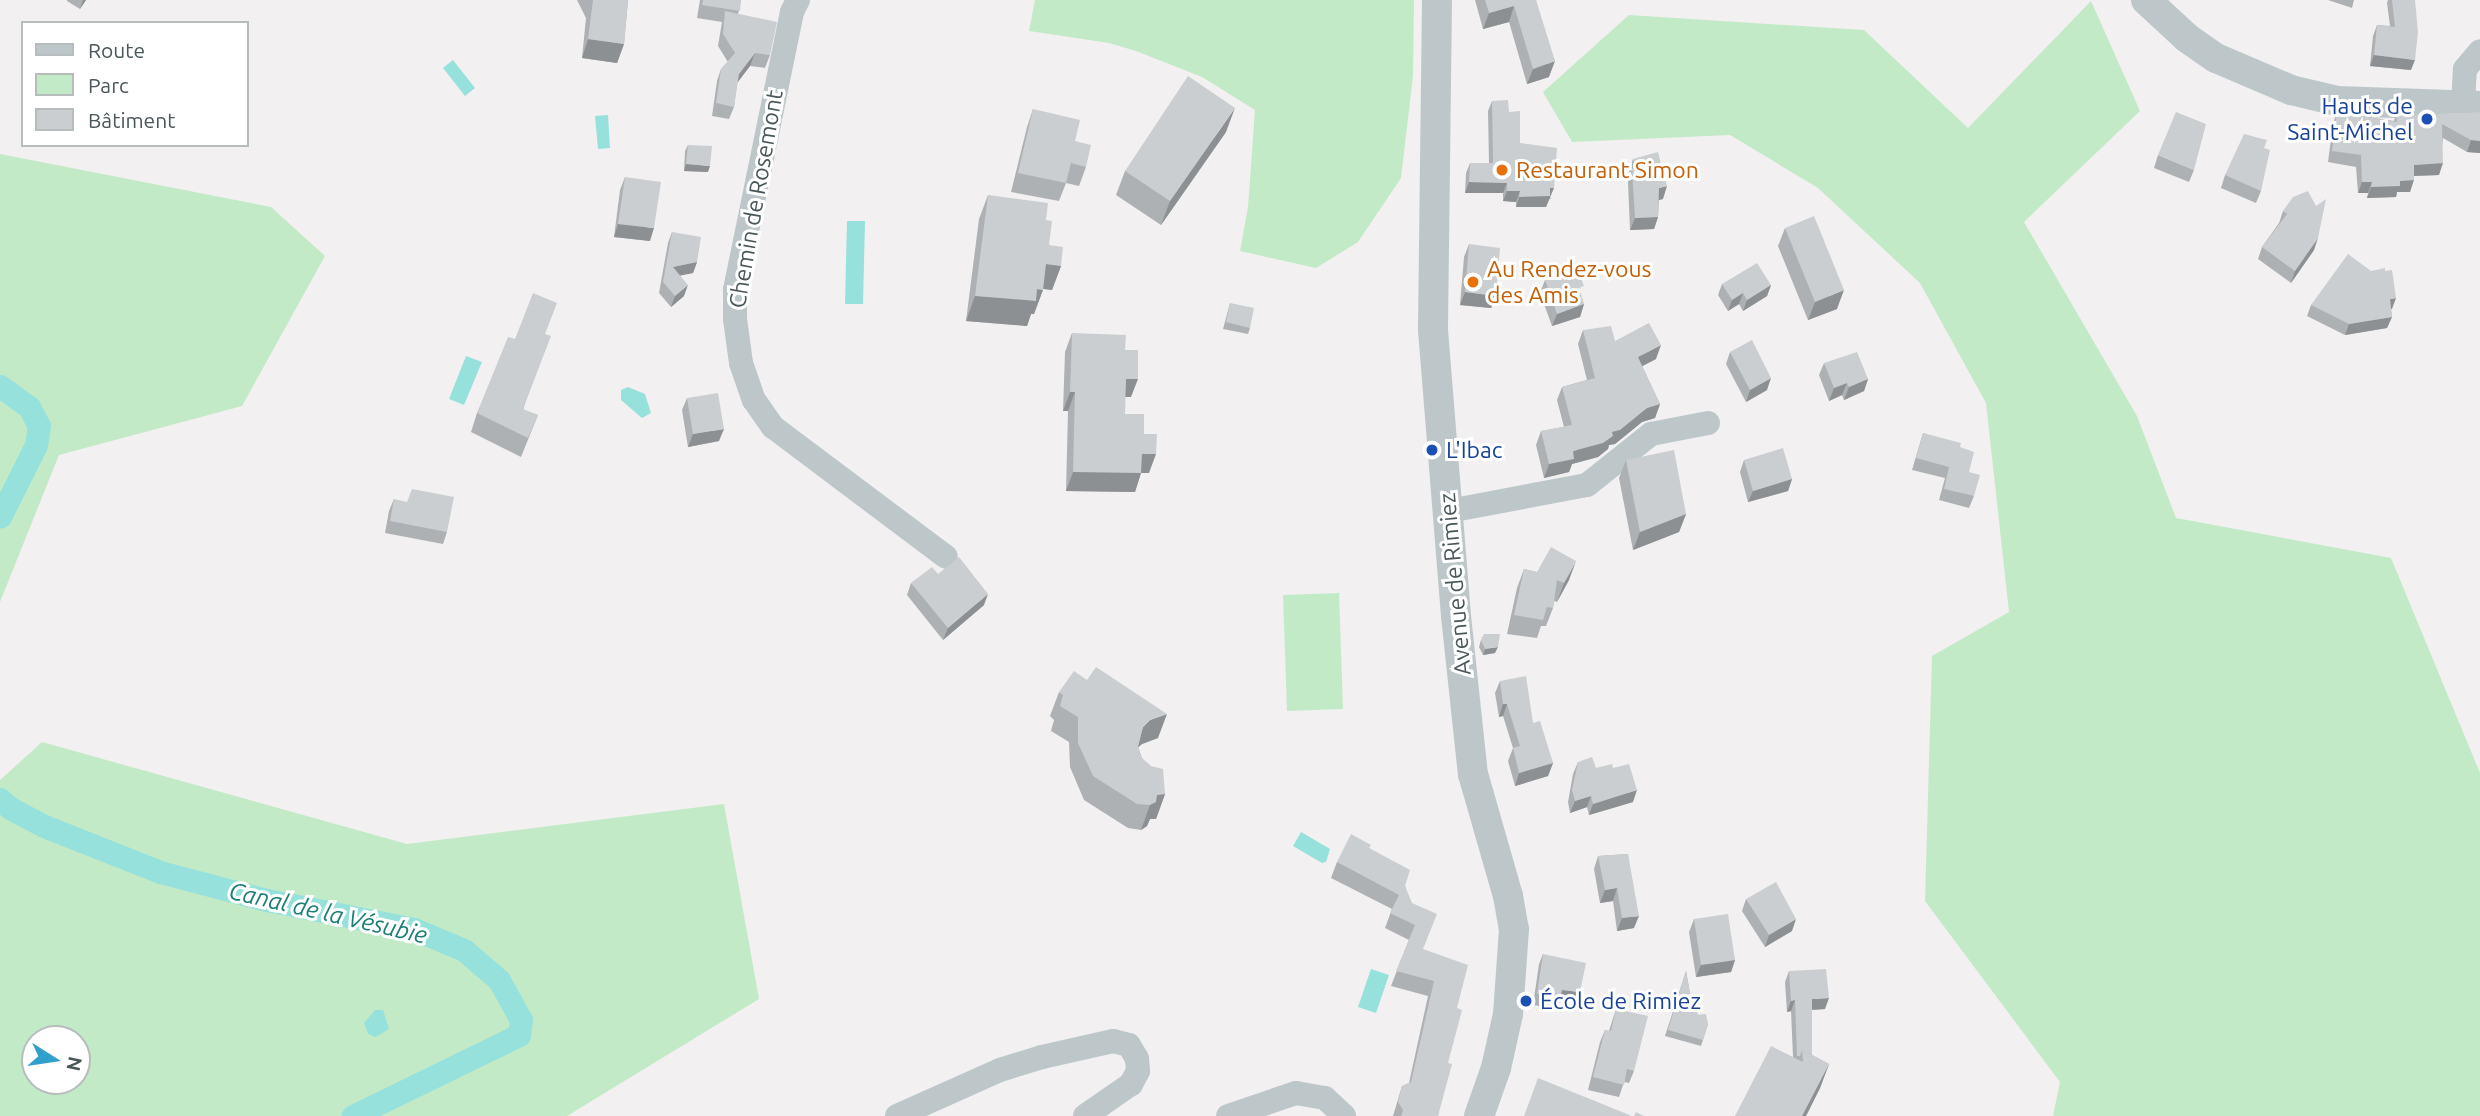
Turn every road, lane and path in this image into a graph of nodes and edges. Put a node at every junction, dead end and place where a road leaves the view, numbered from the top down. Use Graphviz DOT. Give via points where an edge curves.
graph roads {
  1 [pos="798,0"];
  2 [pos="1437,0"];
  3 [pos="2146,0"];
  4 [pos="2480,51"];
  5 [pos="2472,106"];
  6 [pos="1708,423"];
  7 [pos="1449,511"];
  8 [pos="946,557"];
  9 [pos="897,1116"];
  10 [pos="1085,1116"];
  11 [pos="1228,1116"];
  12 [pos="1344,1116"];
  13 [pos="1479,1116"];
  1 -- 8 [label="street, Chemin de Rosemont" via="735,290 741,363 754,400 773,427"];
  2 -- 7 [label="street, Avenue de Rimiez" via="1432,303"];
  3 -- 5 [label="street" via="2186,38 2216,58 2291,90 2337,101"];
  4 -- 5 [label="street" via="2465,69"];
  6 -- 7 [label="street" via="1651,434 1587,485"];
  7 -- 13 [label="street, Avenue de Rimiez" via="1473,774 1514,929 1508,1014"];
  9 -- 10 [label="street" via="1000,1070 1042,1057 1113,1041 1129,1045 1138,1071 1131,1084"];
  11 -- 12 [label="street" via="1304,1094 1325,1098"];
}
